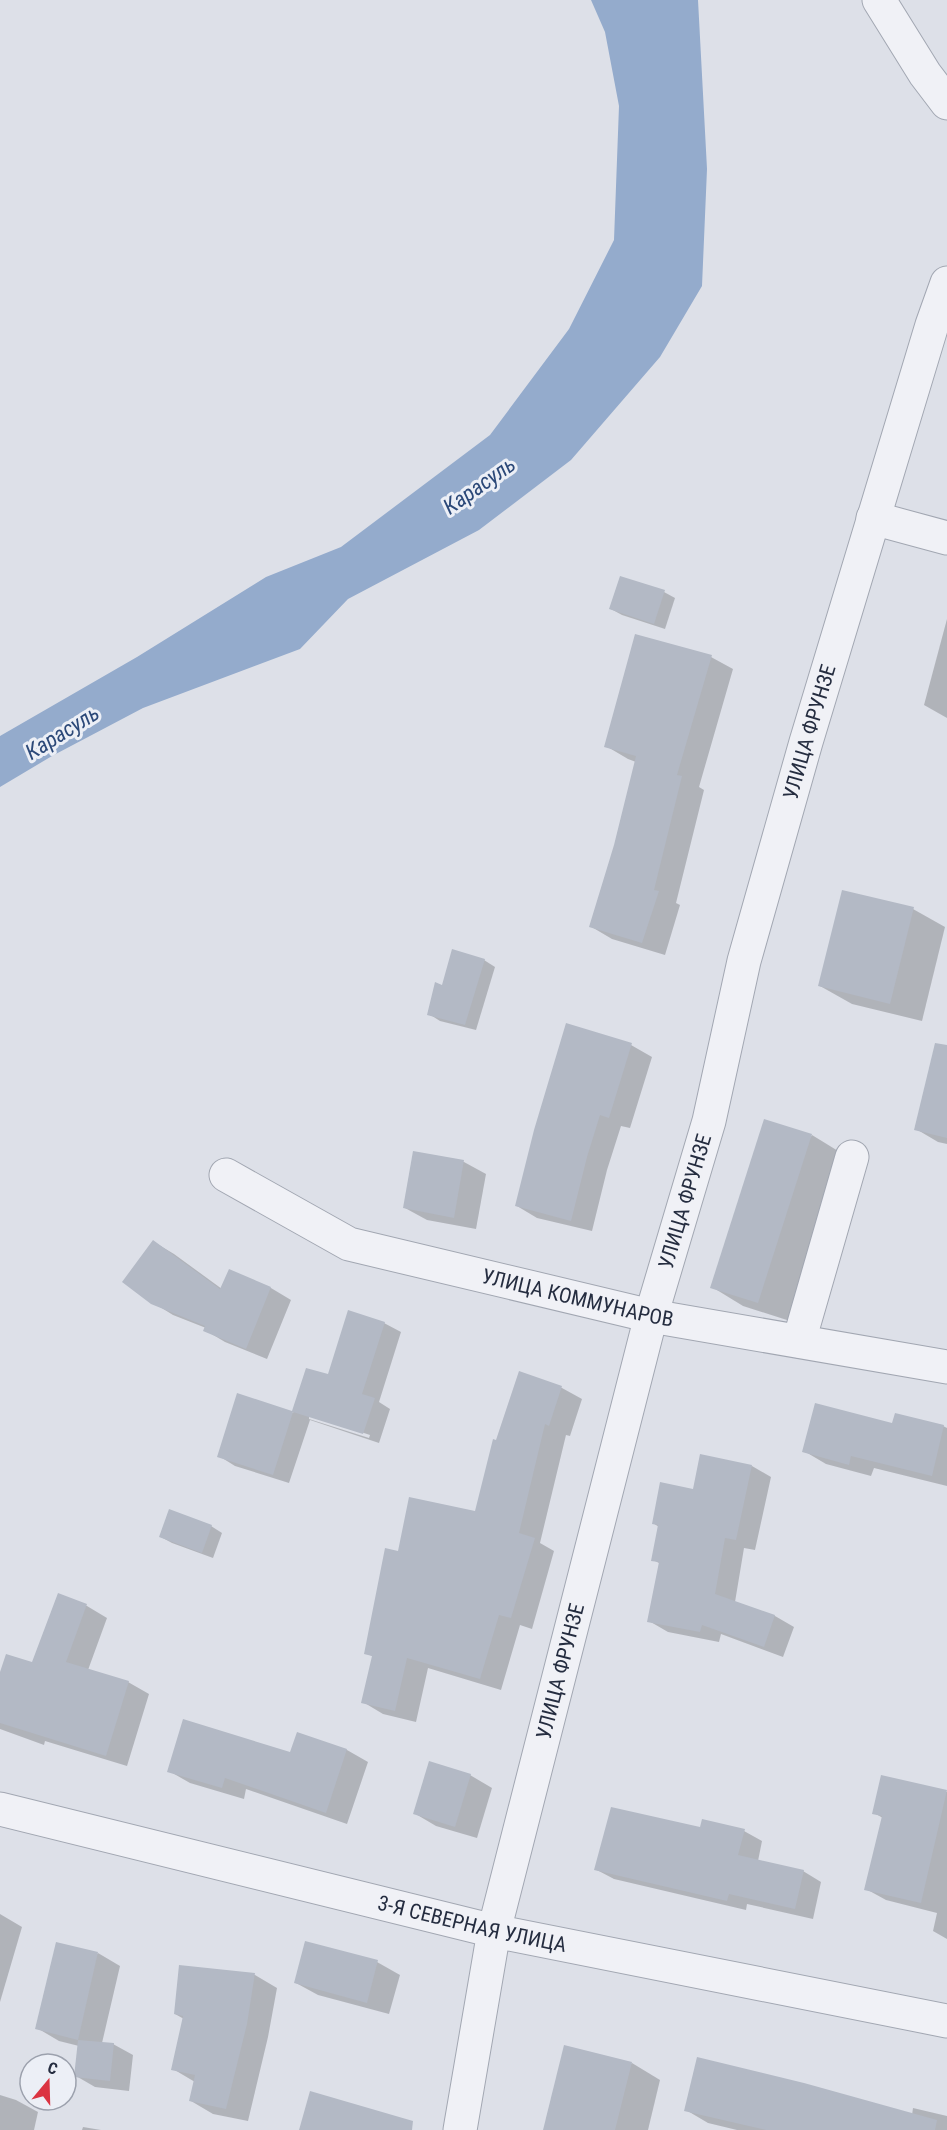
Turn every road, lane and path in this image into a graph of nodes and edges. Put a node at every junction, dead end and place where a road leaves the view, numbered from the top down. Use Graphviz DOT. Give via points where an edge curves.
graph roads {
  1 [pos="879,0"];
  2 [pos="947,103"];
  3 [pos="947,283"];
  4 [pos="873,518"];
  5 [pos="947,538"];
  6 [pos="852,1157"];
  7 [pos="226,1176"];
  8 [pos="651,1316"];
  9 [pos="799,1341"];
  10 [pos="947,1367"];
  11 [pos="0,1809"];
  12 [pos="494,1931"];
  13 [pos="947,2021"];
  14 [pos="460,2130"];
  1 -- 2 [label="street"];
  3 -- 4 [label="street, УЛИЦА ФРУНЗЕ"];
  4 -- 5 [label="street"];
  4 -- 8 [label="street, УЛИЦА ФРУНЗЕ" via="747,949 709,1121"];
  6 -- 9 [label="street"];
  7 -- 8 [label="street, УЛИЦА КОММУНАРОВ" via="349,1244"];
  8 -- 9 [label="street, УЛИЦА КОММУНАРОВ"];
  8 -- 12 [label="street, УЛИЦА ФРУНЗЕ"];
  9 -- 10 [label="street, УЛИЦА КОММУНАРОВ"];
  11 -- 12 [label="street, 3-Я СЕВЕРНАЯ УЛИЦА"];
  12 -- 13 [label="street, 3-Я СЕВЕРНАЯ УЛИЦА"];
  12 -- 14 [label="street, УЛИЦА ФРУНЗЕ"];
}
